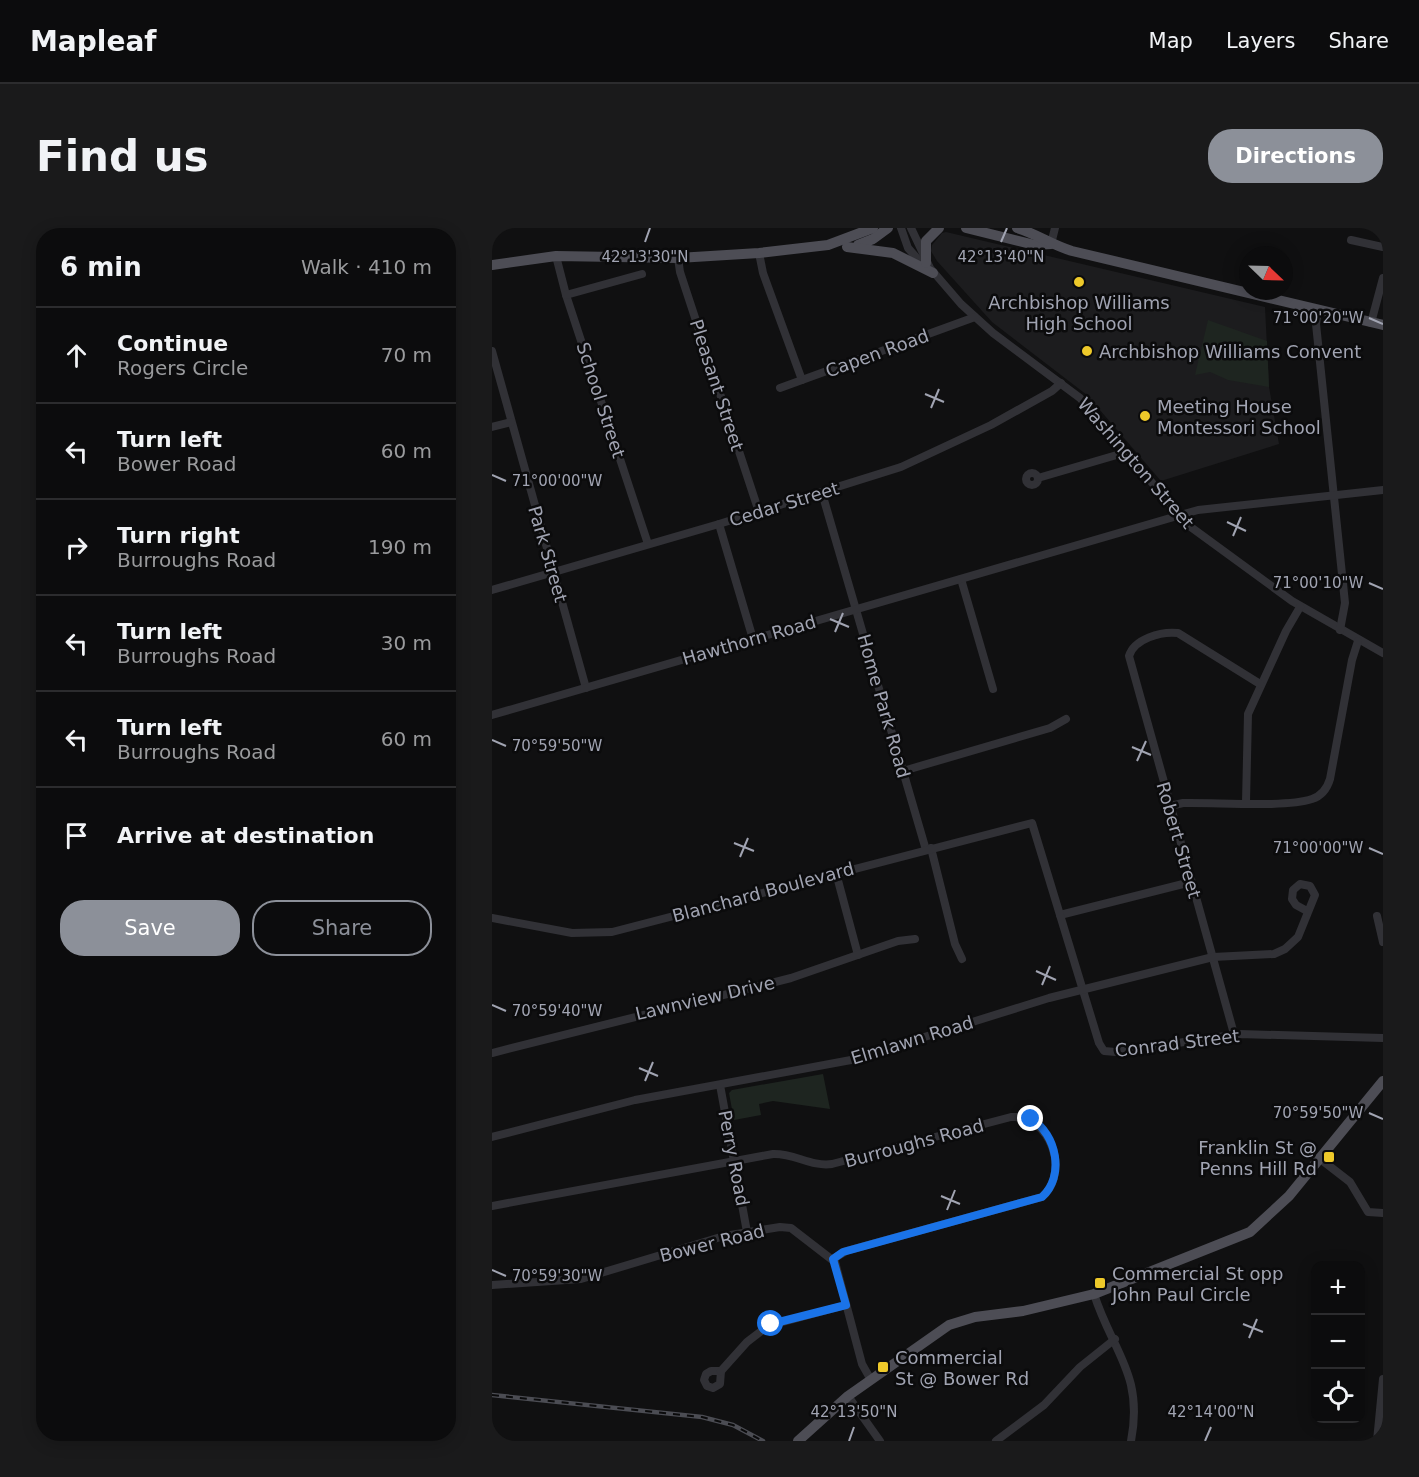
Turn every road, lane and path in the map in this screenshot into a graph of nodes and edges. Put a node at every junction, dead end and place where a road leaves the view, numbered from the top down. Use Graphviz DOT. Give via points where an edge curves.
graph roads {
  1 [pos="854,228"];
  2 [pos="873,228"];
  3 [pos="888,228"];
  4 [pos="901,228"];
  5 [pos="911,228"];
  6 [pos="939,228"];
  7 [pos="966,228"];
  8 [pos="1017,228"];
  9 [pos="1055,228"];
  10 [pos="1351,240"];
  11 [pos="1051,244"];
  12 [pos="828,245"];
  13 [pos="847,247"];
  14 [pos="1383,247"];
  15 [pos="759,253"];
  16 [pos="556,256"];
  17 [pos="678,258"];
  18 [pos="926,263"];
  19 [pos="492,265"];
  20 [pos="933,273"];
  21 [pos="642,274"];
  22 [pos="1383,278"];
  23 [pos="566,295"];
  24 [pos="1317,310"];
  25 [pos="975,317"];
  26 [pos="1371,323"];
  27 [pos="1383,326"];
  28 [pos="492,351"];
  29 [pos="802,380"];
  30 [pos="1061,383"];
  31 [pos="780,388"];
  32 [pos="511,422"];
  33 [pos="492,427"];
  34 [pos="1127,452"];
  35 [pos="1038,478"];
  36 [pos="1381,490"];
  37 [pos="822,493"];
  38 [pos="1334,495"];
  39 [pos="759,512"];
  40 [pos="1179,516"];
  41 [pos="720,524"];
  42 [pos="648,544"];
  43 [pos="553,573"];
  44 [pos="961,579"];
  45 [pos="492,590"];
  46 [pos="1300,607"];
  47 [pos="856,609"];
  48 [pos="1340,630"];
  49 [pos="753,639"];
  50 [pos="1358,641"];
  51 [pos="1383,653"];
  52 [pos="1260,684"];
  53 [pos="586,688"];
  54 [pos="993,689"];
  55 [pos="492,715"];
  56 [pos="1066,719"];
  57 [pos="903,771"];
  58 [pos="1246,802"];
  59 [pos="1170,806"];
  60 [pos="1032,823"];
  61 [pos="928,849"];
  62 [pos="836,873"];
  63 [pos="1191,882"];
  64 [pos="1307,911"];
  65 [pos="1060,915"];
  66 [pos="1377,916"];
  67 [pos="492,918"];
  68 [pos="915,939"];
  69 [pos="1383,942"];
  70 [pos="858,955"];
  71 [pos="1213,957"];
  72 [pos="962,959"];
  73 [pos="1083,989"];
  74 [pos="1234,1034"];
  75 [pos="1383,1038"];
  76 [pos="492,1053"];
  77 [pos="1383,1081"];
  78 [pos="720,1085"];
  79 [pos="492,1137"];
  80 [pos="1319,1158"];
  81 [pos="735,1161"];
  82 [pos="492,1206"];
  83 [pos="1383,1213"];
  84 [pos="747,1232"];
  85 [pos="833,1259"];
  86 [pos="492,1285"];
  87 [pos="1094,1294"];
  88 [pos="846,1305"];
  89 [pos="1115,1339"];
  90 [pos="721,1371"];
  91 [pos="1383,1379"];
  92 [pos="871,1380"];
  93 [pos="848,1396"];
  94 [pos="1381,1417"];
  95 [pos="1377,1439"];
  96 [pos="798,1441"];
  97 [pos="880,1441"];
  98 [pos="996,1441"];
  99 [pos="1131,1441"];
  1 -- 12 [label="main road"];
  2 -- 12 [label="main road"];
  3 -- 13 [label="main road" via="868,242"];
  4 -- 20 [label="street, Washington Street" via="911,252"];
  5 -- 18 [label="street, Washington Street"];
  6 -- 18 [label="main road" via="926,241"];
  7 -- 11 [label="main road" via="1035,245"];
  8 -- 11 [label="main road"];
  9 -- 11 [label="street"];
  10 -- 14 [label="street"];
  11 -- 24 [label="main road"];
  12 -- 13 [label="main road"];
  12 -- 15 [label="main road"];
  13 -- 20 [label="main road" via="887,251"];
  15 -- 17 [label="main road"];
  15 -- 29 [label="street"];
  16 -- 17 [label="main road"];
  16 -- 19 [label="main road"];
  16 -- 23 [label="street, School Street"];
  17 -- 39 [label="street, Pleasant Street"];
  18 -- 20 [label="street, Washington Street"];
  20 -- 25 [label="street, Washington Street"];
  21 -- 23 [label="street"];
  22 -- 26 [label="street"];
  23 -- 42 [label="street, School Street"];
  24 -- 26 [label="main road"];
  24 -- 38 [label="street"];
  25 -- 29 [label="street, Capen Road"];
  25 -- 30 [label="street, Washington Street"];
  26 -- 27 [label="main road"];
  28 -- 32 [label="street, Park Street"];
  29 -- 31 [label="street, Capen Road"];
  30 -- 34 [label="street, Washington Street" via="1085,403"];
  30 -- 37 [label="street, Cedar Street" via="1001,420 939,451"];
  32 -- 33 [label="street"];
  32 -- 43 [label="street, Park Street"];
  34 -- 35 [label="street"];
  34 -- 40 [label="street, Washington Street"];
  36 -- 38 [label="street, Hawthorn Road"];
  37 -- 39 [label="street, Cedar Street"];
  37 -- 47 [label="street, Home Park Road"];
  38 -- 40 [label="street, Hawthorn Road" via="1206,509"];
  38 -- 48 [label="street" via="1346,603"];
  39 -- 41 [label="street, Cedar Street"];
  40 -- 44 [label="street, Hawthorn Road"];
  40 -- 46 [label="street, Washington Street"];
  41 -- 42 [label="street, Cedar Street"];
  41 -- 49 [label="street"];
  42 -- 43 [label="street, Cedar Street"];
  43 -- 45 [label="street, Cedar Street"];
  43 -- 53 [label="street, Park Street"];
  44 -- 47 [label="street, Hawthorn Road"];
  44 -- 54 [label="street"];
  46 -- 48 [label="street, Washington Street"];
  46 -- 52 [label="street"];
  47 -- 49 [label="street, Hawthorn Road"];
  47 -- 57 [label="street, Home Park Road"];
  48 -- 50 [label="street, Washington Street"];
  49 -- 53 [label="street, Hawthorn Road"];
  50 -- 51 [label="street, Washington Street"];
  50 -- 58 [label="street" via="1326,788 1316,797 1302,801"];
  52 -- 58 [label="street" via="1246,723"];
  52 -- 59 [label="street, Robert Street" via="1178,633 1163,634 1133,647 1129,662"];
  53 -- 55 [label="street, Hawthorn Road"];
  56 -- 57 [label="street" via="1050,728"];
  57 -- 61 [label="street, Home Park Road"];
  58 -- 59 [label="street"];
  59 -- 63 [label="street, Robert Street"];
  60 -- 61 [label="street, Blanchard Boulevard"];
  60 -- 65 [label="street, Conrad Street"];
  61 -- 62 [label="street, Blanchard Boulevard"];
  61 -- 72 [label="street, Home Park Road"];
  62 -- 67 [label="street, Blanchard Boulevard" via="606,933 572,933"];
  62 -- 70 [label="street"];
  63 -- 65 [label="street"];
  63 -- 71 [label="street, Robert Street"];
  64 -- 71 [label="street, Elmlawn Road" via="1300,933 1282,951 1264,956"];
  65 -- 73 [label="street, Conrad Street"];
  66 -- 69 [label="street"];
  68 -- 70 [label="street, Lawnview Drive"];
  70 -- 76 [label="street, Lawnview Drive" via="791,978"];
  71 -- 73 [label="street, Elmlawn Road"];
  71 -- 74 [label="street, Robert Street"];
  73 -- 74 [label="street, Conrad Street" via="1100,1046 1107,1052"];
  73 -- 78 [label="street, Elmlawn Road" via="851,1060"];
  74 -- 75 [label="street, Conrad Street"];
  77 -- 80 [label="main road"];
  78 -- 79 [label="street, Elmlawn Road" via="578,1113"];
  78 -- 81 [label="street, Perry Road"];
  80 -- 83 [label="street" via="1350,1182 1368,1212"];
  80 -- 87 [label="main road" via="1270,1216 1245,1234"];
  81 -- 82 [label="street, Burroughs Road"];
  81 -- 84 [label="street, Perry Road"];
  81 -- 85 [label="street, Burroughs Road" via="782,1154 828,1165 1011,1117 1031,1119 1045,1131 1056,1174 1051,1188 1039,1199 846,1251"];
  84 -- 85 [label="street, Bower Road" via="790,1228"];
  84 -- 86 [label="street, Bower Road" via="575,1280"];
  85 -- 88 [label="street"];
  87 -- 89 [label="street"];
  87 -- 92 [label="main road" via="954,1323"];
  88 -- 90 [label="street" via="768,1326 747,1341"];
  88 -- 92 [label="street" via="862,1364"];
  89 -- 98 [label="street" via="1080,1367 1040,1409"];
  89 -- 99 [label="street" via="1133,1392"];
  91 -- 94 [label="street"];
  92 -- 93 [label="main road"];
  93 -- 96 [label="main road"];
  93 -- 97 [label="street"];
  94 -- 95 [label="street"];
}
